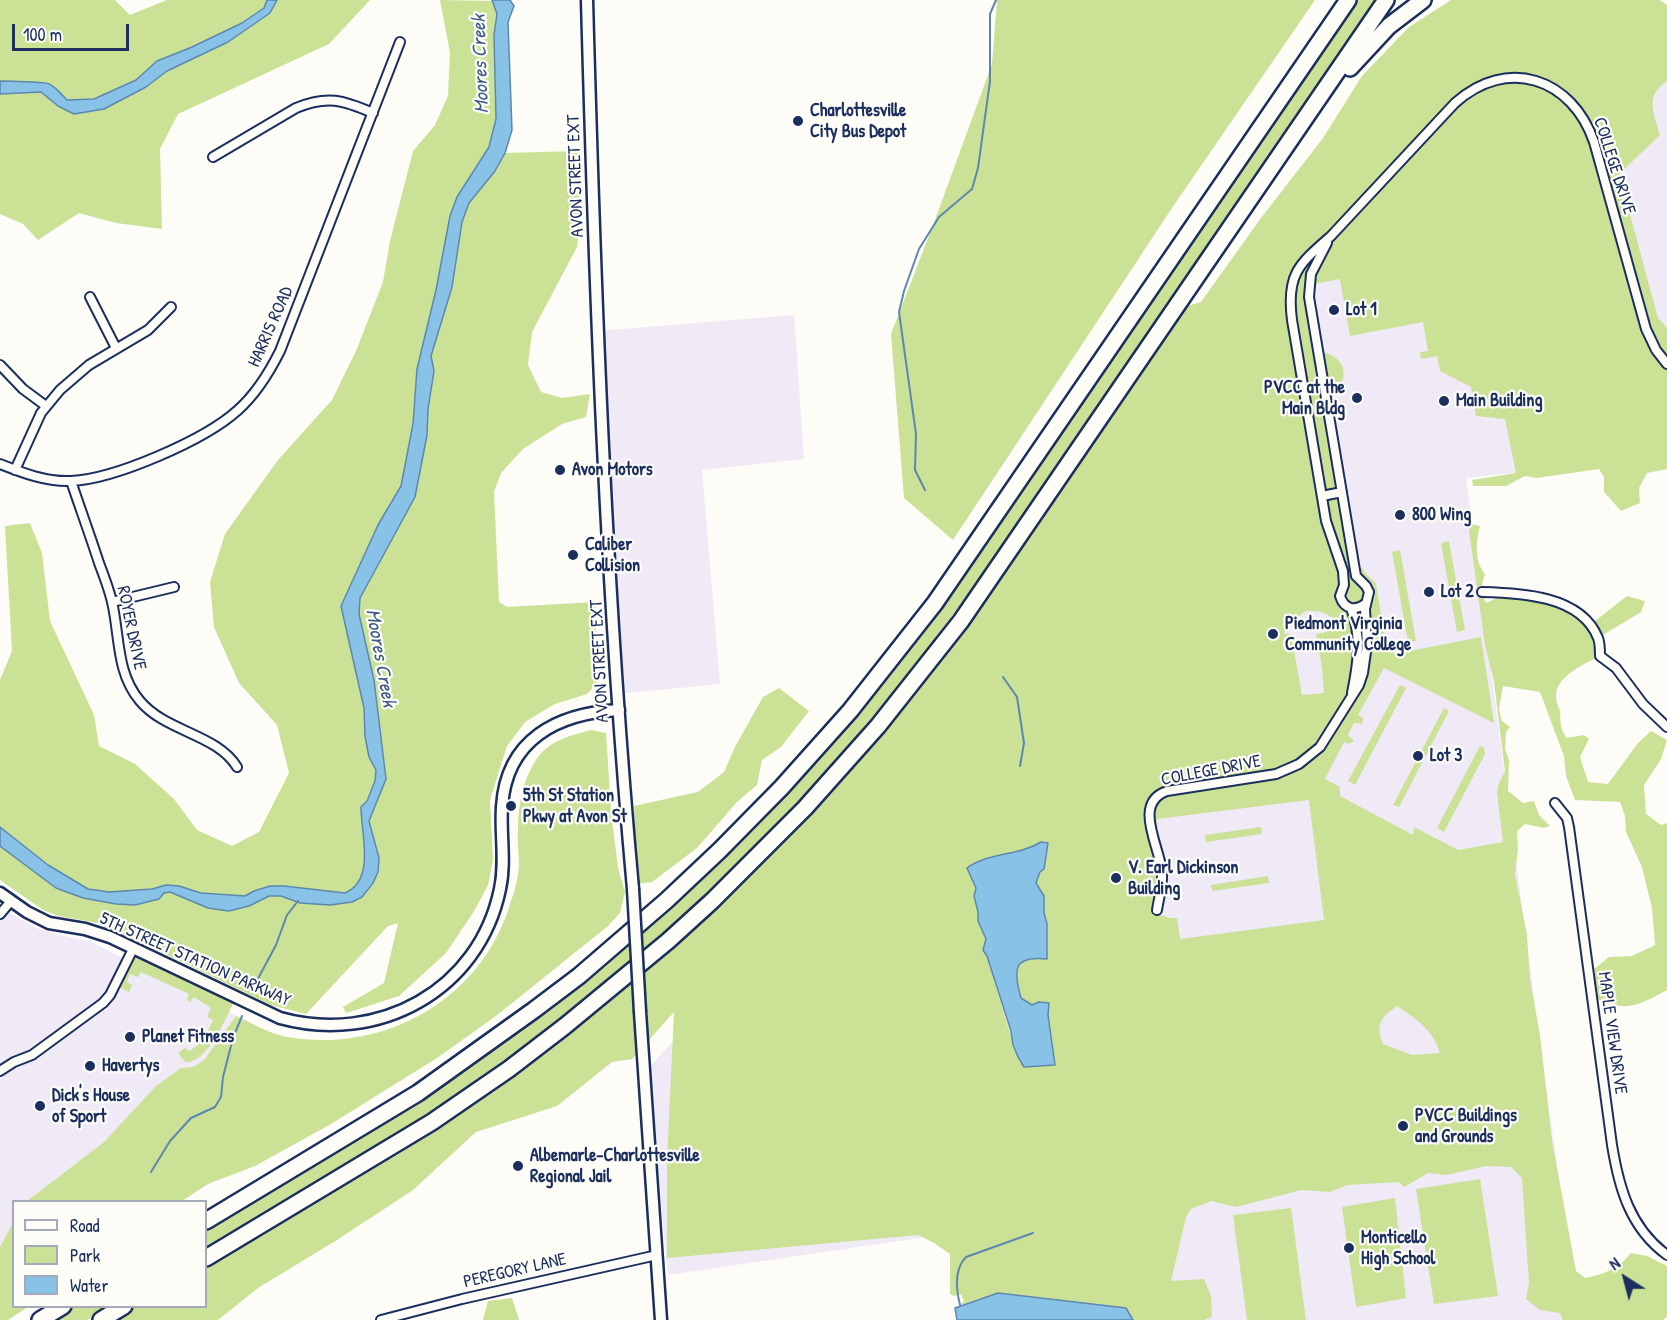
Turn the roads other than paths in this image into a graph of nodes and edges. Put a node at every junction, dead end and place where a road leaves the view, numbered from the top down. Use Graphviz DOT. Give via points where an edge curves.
graph roads {
  1 [pos="587,0"];
  2 [pos="1348,0"];
  3 [pos="1386,0"];
  4 [pos="1423,0"];
  5 [pos="400,42"];
  6 [pos="1320,97"];
  7 [pos="373,113"];
  8 [pos="213,157"];
  9 [pos="1331,236"];
  10 [pos="90,297"];
  11 [pos="171,307"];
  12 [pos="116,348"];
  13 [pos="1667,364"];
  14 [pos="0,365"];
  15 [pos="46,406"];
  16 [pos="0,464"];
  17 [pos="15,470"];
  18 [pos="71,481"];
  19 [pos="1342,492"];
  20 [pos="1322,496"];
  21 [pos="1359,581"];
  22 [pos="1344,585"];
  23 [pos="174,587"];
  24 [pos="1482,592"];
  25 [pos="112,602"];
  26 [pos="1366,603"];
  27 [pos="1351,608"];
  28 [pos="1352,695"];
  29 [pos="618,710"];
  30 [pos="1667,727"];
  31 [pos="237,767"];
  32 [pos="1555,803"];
  33 [pos="0,893"];
  34 [pos="11,901"];
  35 [pos="1157,910"];
  36 [pos="0,914"];
  37 [pos="133,949"];
  38 [pos="0,1071"];
  39 [pos="207,1220"];
  40 [pos="657,1255"];
  41 [pos="1667,1255"];
  42 [pos="207,1257"];
  43 [pos="60,1308"];
  44 [pos="120,1308"];
  45 [pos="39,1320"];
  46 [pos="101,1320"];
  47 [pos="381,1320"];
  48 [pos="661,1320"];
  1 -- 29 [label="main road, AVON STREET EXT" via="601,419"];
  2 -- 39 [label="highway" via="935,603 850,711 782,787 667,900 534,1010 418,1093"];
  3 -- 6 [label="highway"];
  4 -- 6 [label="highway" via="1389,26"];
  5 -- 7 [label="street, HARRIS ROAD"];
  6 -- 42 [label="highway" via="961,621 878,726 805,808 668,941 528,1055 432,1122"];
  7 -- 8 [label="street" via="345,102 309,103"];
  7 -- 18 [label="street, HARRIS ROAD" via="280,351 254,393 223,422 195,438 120,471"];
  9 -- 13 [label="street, COLLEGE DRIVE" via="1470,90 1508,78 1548,86 1571,102 1587,125 1646,328"];
  9 -- 19 [label="street, COLLEGE DRIVE" via="1313,269 1308,291"];
  9 -- 20 [label="street, COLLEGE DRIVE" via="1301,264 1292,283 1290,301"];
  10 -- 12 [label="street"];
  11 -- 12 [label="street" via="148,330"];
  12 -- 15 [label="street" via="75,376"];
  14 -- 15 [label="street"];
  15 -- 17 [label="street"];
  16 -- 17 [label="street, HARRIS ROAD"];
  17 -- 18 [label="street, HARRIS ROAD"];
  18 -- 25 [label="street, ROYER DRIVE"];
  19 -- 20 [label="street"];
  19 -- 21 [label="street, COLLEGE DRIVE"];
  20 -- 22 [label="street, COLLEGE DRIVE" via="1329,532 1341,559"];
  21 -- 22 [label="street"];
  21 -- 26 [label="street, COLLEGE DRIVE" via="1369,592"];
  22 -- 27 [label="street, COLLEGE DRIVE" via="1340,596"];
  23 -- 25 [label="street"];
  24 -- 30 [label="street" via="1530,596 1570,608 1592,629 1600,656 1616,668 1643,704"];
  25 -- 31 [label="street, ROYER DRIVE" via="122,664 139,700 162,720 220,749"];
  26 -- 27 [label="street"];
  26 -- 28 [label="street, COLLEGE DRIVE" via="1366,657 1359,685"];
  27 -- 28 [label="street, COLLEGE DRIVE" via="1359,647"];
  28 -- 35 [label="street, COLLEGE DRIVE" via="1326,739 1299,764 1276,774 1167,792 1152,801 1149,809 1162,870"];
  29 -- 37 [label="main road, 5TH STREET STATION PARKWAY" via="566,719 544,729 522,750 503,794 502,873 489,925 460,969 414,1005 383,1018 350,1024 290,1021"];
  29 -- 40 [label="main road, AVON STREET EXT, bridge"];
  32 -- 41 [label="street, MAPLE VIEW DRIVE" via="1569,827 1619,1184 1641,1229"];
  33 -- 34 [label="main road, 5TH STREET STATION PARKWAY"];
  34 -- 36 [label="street"];
  34 -- 37 [label="main road, 5TH STREET STATION PARKWAY" via="49,923 97,933"];
  37 -- 38 [label="street" via="103,1003 32,1055"];
  40 -- 47 [label="street, PEREGORY LANE"];
  40 -- 48 [label="main road, AVON STREET EXT"];
  43 -- 45 [label="highway"];
  44 -- 46 [label="highway"];
}
